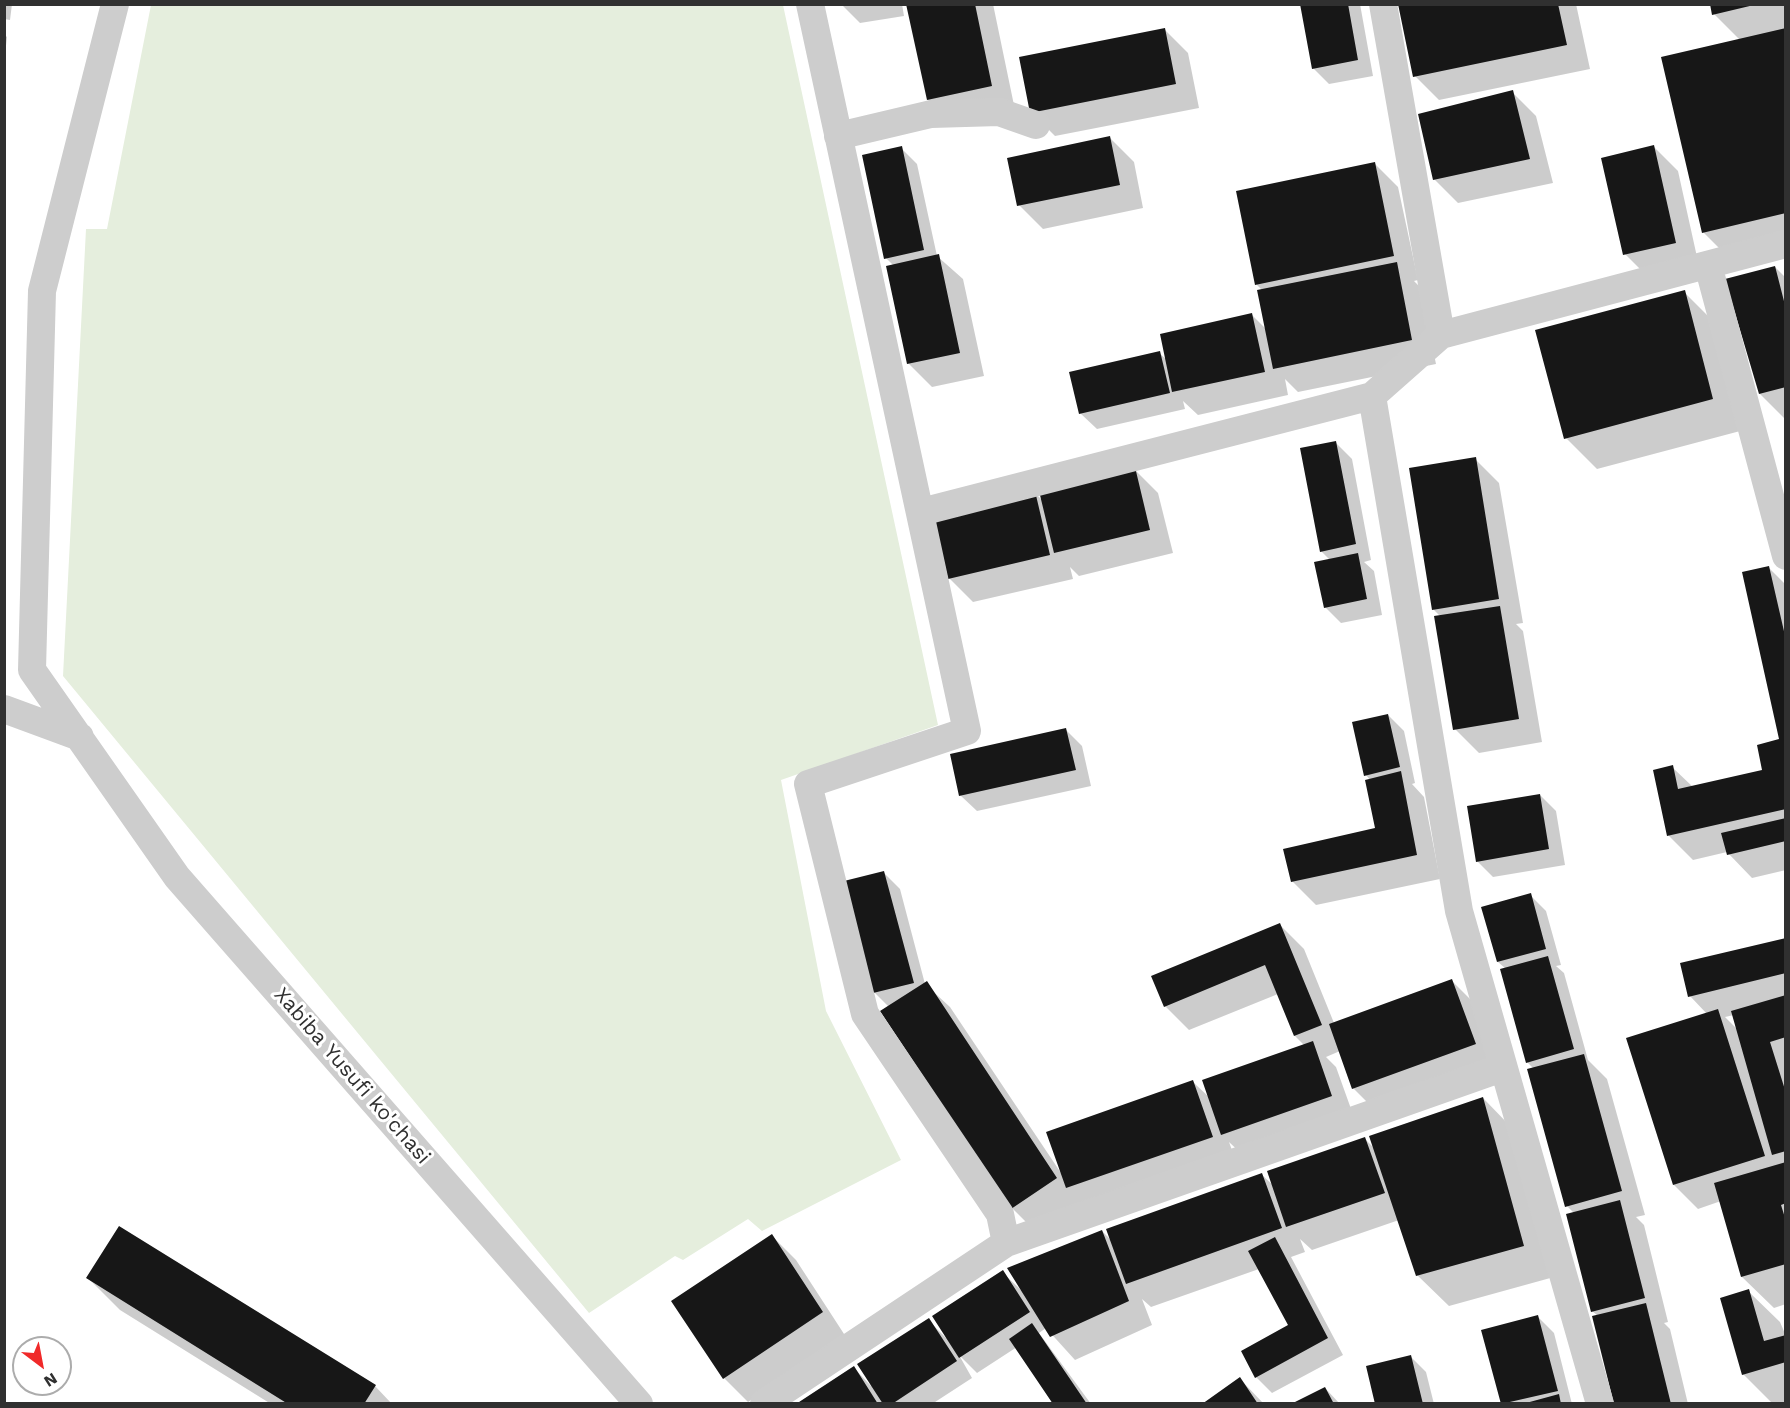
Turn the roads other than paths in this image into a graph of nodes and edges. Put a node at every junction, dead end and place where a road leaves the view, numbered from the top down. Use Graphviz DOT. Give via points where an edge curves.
graph roads {
  1 [pos="115,4"];
  2 [pos="810,4"];
  3 [pos="1383,4"];
  4 [pos="1036,125"];
  5 [pos="838,136"];
  6 [pos="1785,244"];
  7 [pos="1708,265"];
  8 [pos="1441,335"];
  9 [pos="1372,396"];
  10 [pos="921,512"];
  11 [pos="1785,556"];
  12 [pos="6,712"];
  13 [pos="80,737"];
  14 [pos="1502,1068"];
  15 [pos="1006,1243"];
  16 [pos="639,1404"];
  17 [pos="764,1404"];
  18 [pos="1600,1404"];
  1 -- 13 [label="street, Xabiba Yusufi ko'chasi" via="42,291 32,670"];
  2 -- 5 [label="street"];
  3 -- 8 [label="street"];
  4 -- 5 [label="street" via="999,112 931,114"];
  5 -- 10 [label="street"];
  6 -- 7 [label="street"];
  7 -- 8 [label="street"];
  7 -- 11 [label="street"];
  8 -- 9 [label="street"];
  9 -- 10 [label="street"];
  9 -- 14 [label="street" via="1459,911"];
  10 -- 15 [label="street" via="967,731 808,784 864,1014 1000,1214"];
  12 -- 13 [label="street"];
  13 -- 16 [label="street, Xabiba Yusufi ko'chasi" via="177,877"];
  14 -- 15 [label="street"];
  14 -- 18 [label="street"];
  15 -- 17 [label="street"];
}
